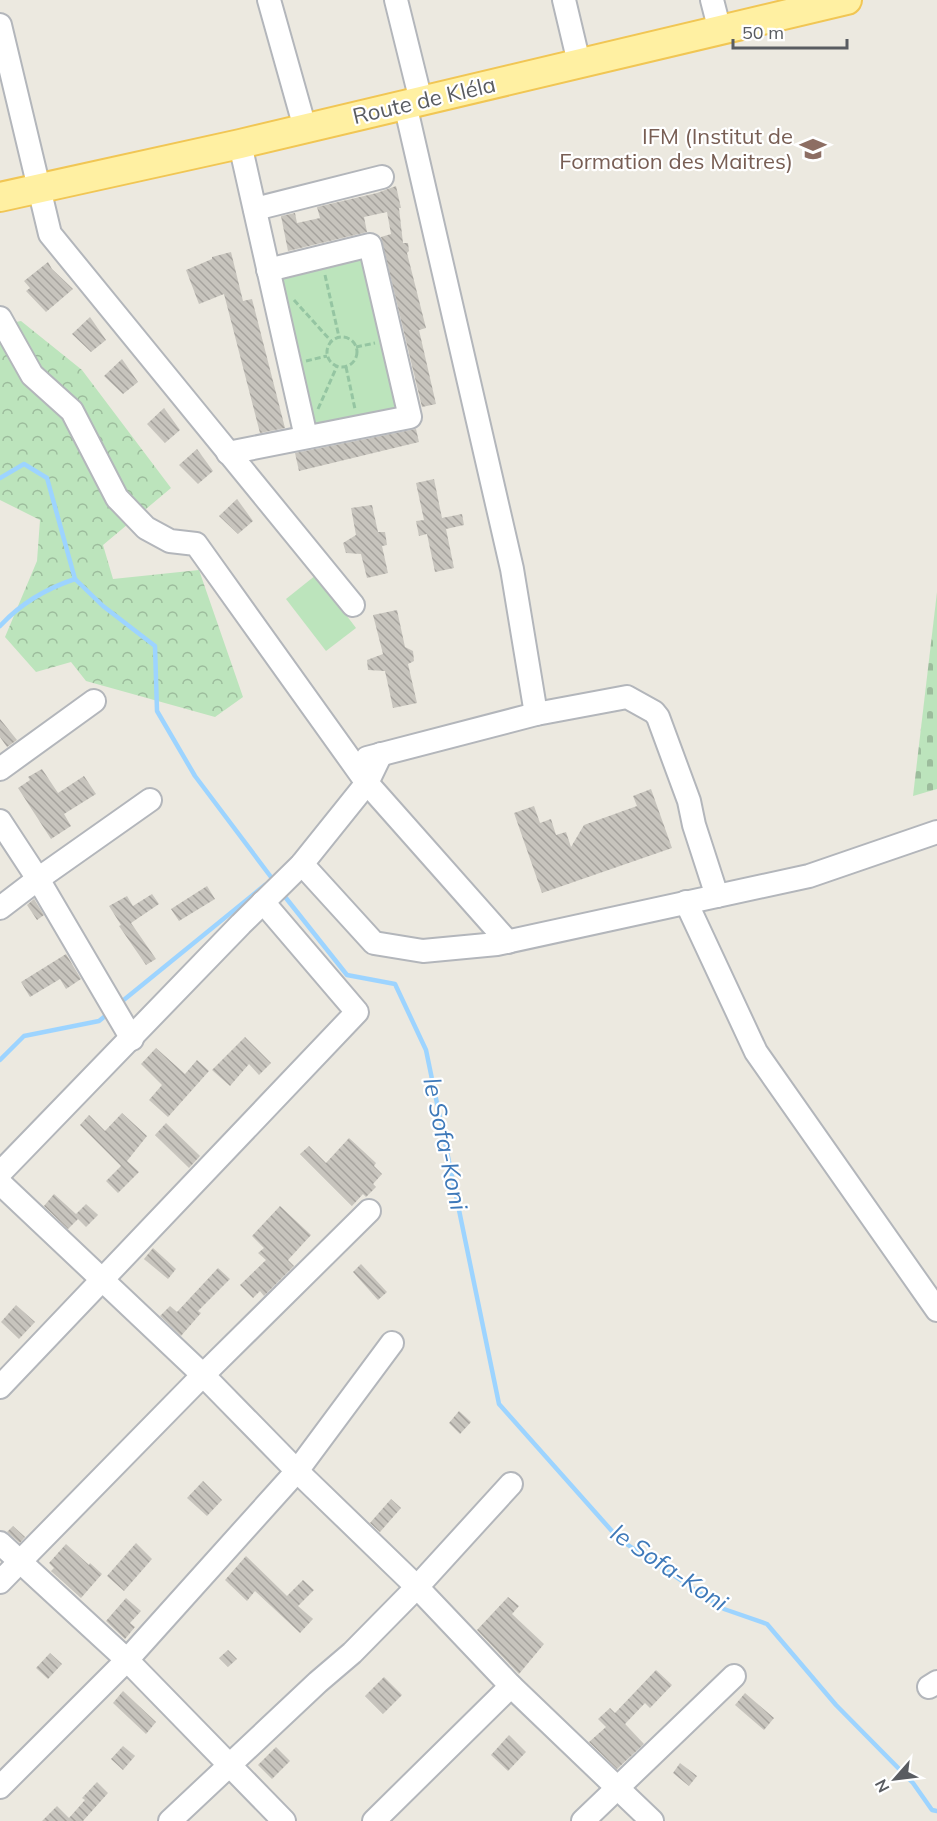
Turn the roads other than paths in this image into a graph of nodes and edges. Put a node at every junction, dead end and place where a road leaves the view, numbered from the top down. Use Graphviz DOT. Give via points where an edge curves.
graph roads {
  1 [pos="269,0"];
  2 [pos="396,0"];
  3 [pos="564,0"];
  4 [pos="712,0"];
  5 [pos="847,0"];
  6 [pos="0,25"];
  7 [pos="720,32"];
  8 [pos="3,50"];
  9 [pos="579,63"];
  10 [pos="413,103"];
  11 [pos="305,128"];
  12 [pos="240,144"];
  13 [pos="382,177"];
  14 [pos="38,189"];
  15 [pos="0,197"];
  16 [pos="255,210"];
  17 [pos="268,270"];
  18 [pos="0,318"];
  19 [pos="306,437"];
  20 [pos="228,453"];
  21 [pos="352,605"];
  22 [pos="94,701"];
  23 [pos="536,714"];
  24 [pos="381,754"];
  25 [pos="352,762"];
  26 [pos="0,769"];
  27 [pos="367,783"];
  28 [pos="150,800"];
  29 [pos="0,821"];
  30 [pos="937,832"];
  31 [pos="302,864"];
  32 [pos="38,879"];
  33 [pos="717,896"];
  34 [pos="263,902"];
  35 [pos="686,902"];
  36 [pos="0,908"];
  37 [pos="508,942"];
  38 [pos="132,1039"];
  39 [pos="0,1173"];
  40 [pos="0,1183"];
  41 [pos="369,1211"];
  42 [pos="103,1280"];
  43 [pos="937,1310"];
  44 [pos="392,1343"];
  45 [pos="203,1375"];
  46 [pos="0,1387"];
  47 [pos="297,1471"];
  48 [pos="511,1484"];
  49 [pos="0,1543"];
  50 [pos="19,1562"];
  51 [pos="0,1582"];
  52 [pos="417,1587"];
  53 [pos="127,1660"];
  54 [pos="734,1676"];
  55 [pos="511,1686"];
  56 [pos="230,1764"];
  57 [pos="0,1787"];
  58 [pos="618,1788"];
  59 [pos="170,1821"];
  60 [pos="284,1821"];
  61 [pos="374,1821"];
  62 [pos="583,1821"];
  63 [pos="652,1821"];
  1 -- 11 [label="street"];
  2 -- 10 [label="street"];
  3 -- 9 [label="street"];
  4 -- 7 [label="street"];
  5 -- 7 [label="main road, Route de Kléla"];
  6 -- 8 [label="street"];
  7 -- 9 [label="main road, Route de Kléla"];
  8 -- 14 [label="street"];
  9 -- 10 [label="main road, Route de Kléla"];
  10 -- 11 [label="main road, Route de Kléla"];
  10 -- 23 [label="street" via="512,569"];
  11 -- 12 [label="main road, Route de Kléla"];
  12 -- 14 [label="main road, Route de Kléla"];
  12 -- 16 [label="street"];
  13 -- 16 [label="street"];
  14 -- 15 [label="main road, Route de Kléla"];
  14 -- 20 [label="street" via="50,234"];
  16 -- 17 [label="street"];
  17 -- 19 [label="street"];
  17 -- 19 [label="street" via="370,245 410,417"];
  18 -- 25 [label="street" via="32,375 72,411 117,498 146,528 170,541 196,544"];
  19 -- 20 [label="street"];
  20 -- 21 [label="street"];
  22 -- 26 [label="street"];
  23 -- 24 [label="street"];
  23 -- 33 [label="street" via="627,697 654,712 689,801"];
  24 -- 25 [label="street"];
  24 -- 27 [label="street"];
  25 -- 27 [label="street"];
  27 -- 31 [label="street"];
  27 -- 37 [label="street"];
  28 -- 32 [label="street"];
  29 -- 32 [label="street"];
  30 -- 33 [label="street" via="809,876"];
  31 -- 34 [label="street"];
  31 -- 37 [label="street" via="374,942 423,951"];
  32 -- 36 [label="street"];
  32 -- 38 [label="street"];
  33 -- 35 [label="street"];
  34 -- 38 [label="street"];
  34 -- 42 [label="street" via="357,1012"];
  35 -- 37 [label="street"];
  35 -- 43 [label="street" via="756,1052"];
  38 -- 39 [label="street"];
  40 -- 42 [label="street"];
  41 -- 45 [label="street"];
  42 -- 45 [label="street"];
  42 -- 46 [label="street"];
  44 -- 47 [label="street"];
  45 -- 47 [label="street"];
  45 -- 50 [label="street"];
  47 -- 52 [label="street"];
  47 -- 53 [label="street"];
  48 -- 52 [label="street"];
  49 -- 50 [label="street"];
  50 -- 51 [label="street"];
  50 -- 53 [label="street"];
  52 -- 55 [label="street"];
  52 -- 56 [label="street" via="352,1653"];
  53 -- 56 [label="street"];
  53 -- 57 [label="street"];
  54 -- 58 [label="street"];
  55 -- 58 [label="street"];
  55 -- 61 [label="street"];
  56 -- 59 [label="street"];
  56 -- 60 [label="street"];
  58 -- 62 [label="street"];
  58 -- 63 [label="street"];
}
